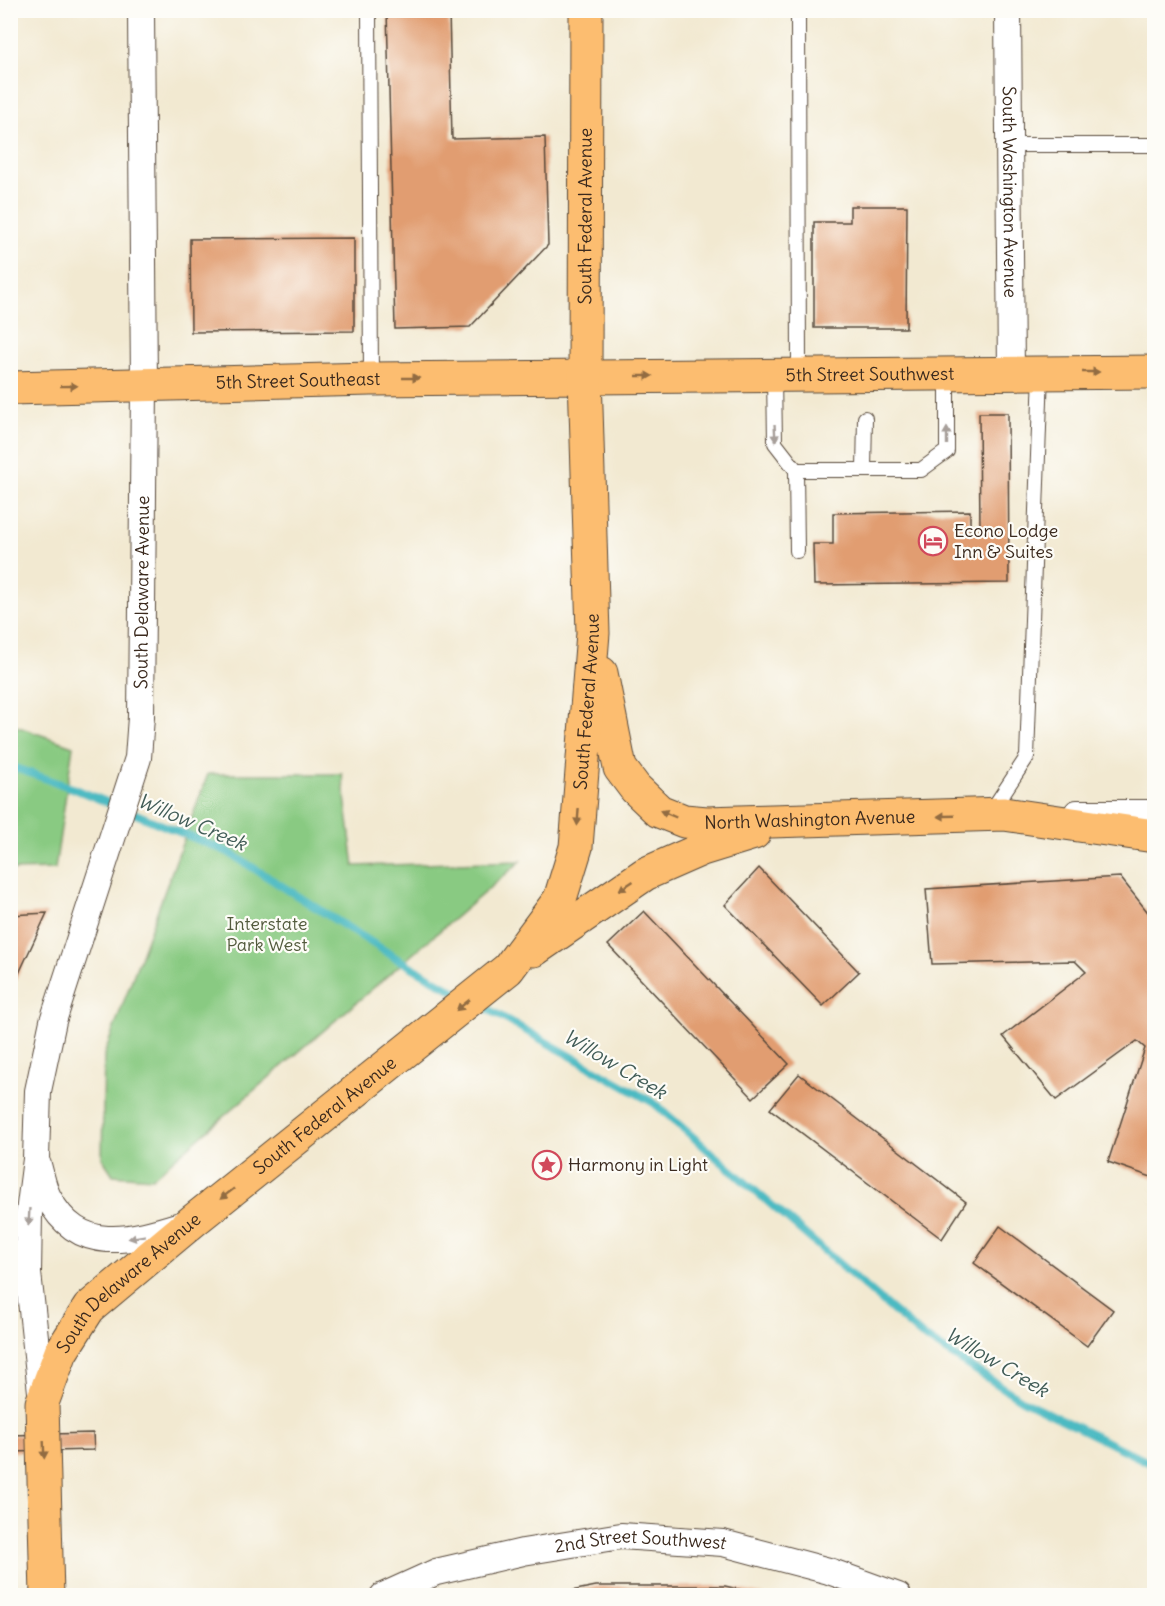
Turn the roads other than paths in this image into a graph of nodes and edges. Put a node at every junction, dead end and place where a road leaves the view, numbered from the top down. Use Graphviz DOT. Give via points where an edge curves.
graph roads {
  1 [pos="141,10"];
  2 [pos="369,10"];
  3 [pos="586,10"];
  4 [pos="798,10"];
  5 [pos="1008,10"];
  6 [pos="1155,145"];
  7 [pos="1009,146"];
  8 [pos="1155,372"];
  9 [pos="946,373"];
  10 [pos="1026,373"];
  11 [pos="786,375"];
  12 [pos="585,376"];
  13 [pos="371,379"];
  14 [pos="144,385"];
  15 [pos="10,388"];
  16 [pos="865,418"];
  17 [pos="796,470"];
  18 [pos="864,470"];
  19 [pos="797,551"];
  20 [pos="593,633"];
  21 [pos="1155,813"];
  22 [pos="996,814"];
  23 [pos="797,820"];
  24 [pos="1155,836"];
  25 [pos="508,969"];
  26 [pos="36,1159"];
  27 [pos="194,1221"];
  28 [pos="42,1403"];
  29 [pos="47,1596"];
  30 [pos="383,1596"];
  31 [pos="898,1596"];
  1 -- 14 [label="street, South Delaware Avenue"];
  2 -- 13 [label="lane"];
  3 -- 12 [label="main road, South Federal Avenue"];
  4 -- 11 [label="lane"];
  5 -- 7 [label="street, South Washington Avenue"];
  6 -- 7 [label="lane"];
  7 -- 10 [label="street, South Washington Avenue"];
  10 -- 8 [label="main road, 5th Street Southwest, one-way"];
  9 -- 10 [label="main road, 5th Street Southwest"];
  9 -- 11 [label="main road, 5th Street Southwest"];
  18 -- 9 [label="lane, one-way" via="921,471 946,451"];
  10 -- 22 [label="lane" via="1027,757"];
  12 -- 11 [label="main road, 5th Street Southwest, one-way"];
  11 -- 17 [label="lane, one-way" via="775,443"];
  13 -- 12 [label="main road, 5th Street Southeast, one-way"];
  12 -- 20 [label="main road, South Federal Avenue"];
  13 -- 14 [label="main road, 5th Street Southeast"];
  15 -- 14 [label="main road, 5th Street Southeast, one-way"];
  14 -- 26 [label="street, South Delaware Avenue" via="138,758 53,1021 38,1091"];
  16 -- 18 [label="lane"];
  17 -- 18 [label="lane"];
  17 -- 19 [label="lane"];
  23 -- 20 [label="main road, North Washington Avenue, one-way" via="707,823 684,821 659,811 620,768"];
  20 -- 25 [label="main road, South Federal Avenue, one-way" via="576,847 560,899"];
  21 -- 22 [label="street"];
  22 -- 23 [label="main road, North Washington Avenue, one-way"];
  22 -- 24 [label="main road, North Washington Avenue"];
  23 -- 25 [label="main road, one-way" via="702,849 645,874"];
  25 -- 27 [label="main road, South Federal Avenue, one-way"];
  27 -- 26 [label="street, South Delaware Avenue, one-way" via="140,1238 110,1240 86,1236 64,1219 48,1196"];
  26 -- 28 [label="street, South Delaware Avenue, one-way" via="29,1213 28,1273"];
  27 -- 28 [label="main road, South Delaware Avenue" via="89,1308 61,1352"];
  28 -- 29 [label="main road, South Delaware Avenue, one-way"];
  30 -- 31 [label="street, 2nd Street Southwest" via="436,1572 621,1536 723,1544 829,1571"];
}
